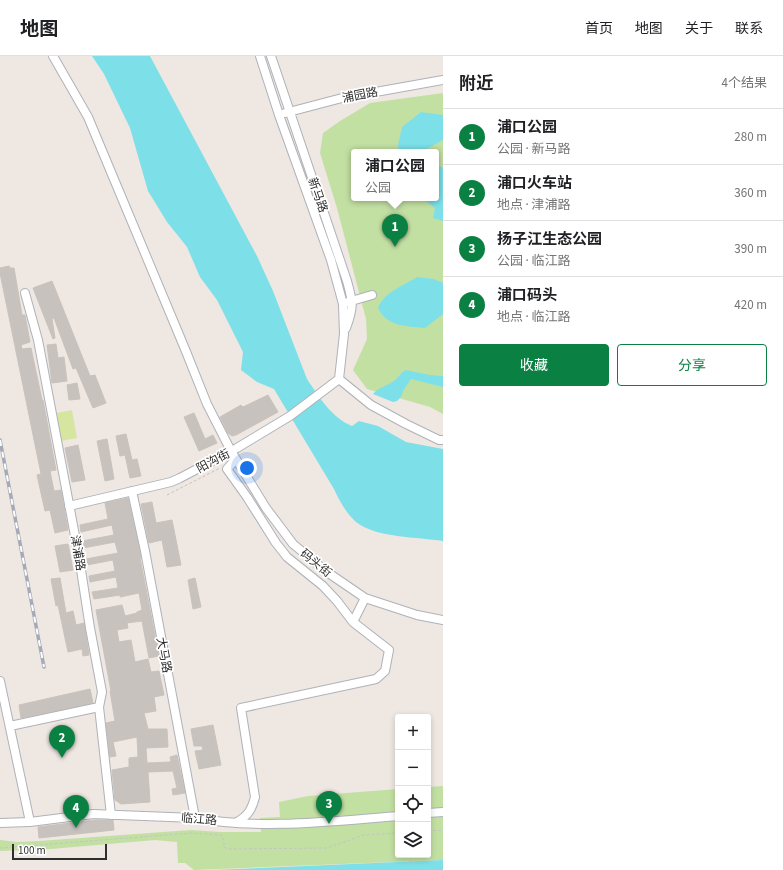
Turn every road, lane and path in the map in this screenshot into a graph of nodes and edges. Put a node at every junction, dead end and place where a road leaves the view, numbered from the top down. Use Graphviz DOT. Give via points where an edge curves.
graph roads {
  1 [pos="53,56"];
  2 [pos="260,56"];
  3 [pos="271,56"];
  4 [pos="443,80"];
  5 [pos="290,112"];
  6 [pos="279,115"];
  7 [pos="25,293"];
  8 [pos="372,295"];
  9 [pos="352,301"];
  10 [pos="343,304"];
  11 [pos="344,334"];
  12 [pos="339,378"];
  13 [pos="443,440"];
  14 [pos="231,451"];
  15 [pos="236,460"];
  16 [pos="224,466"];
  17 [pos="132,492"];
  18 [pos="167,495"];
  19 [pos="69,506"];
  20 [pos="366,598"];
  21 [pos="443,620"];
  22 [pos="353,622"];
  23 [pos="0,680"];
  24 [pos="99,707"];
  25 [pos="10,726"];
  26 [pos="443,812"];
  27 [pos="431,813"];
  28 [pos="111,814"];
  29 [pos="395,816"];
  30 [pos="195,818"];
  31 [pos="30,822"];
  32 [pos="238,822"];
  33 [pos="0,823"];
  34 [pos="443,830"];
  35 [pos="431,831"];
  36 [pos="395,833"];
  37 [pos="0,848"];
  38 [pos="410,858"];
  39 [pos="412,870"];
  1 -- 14 [label="street, 码头街" via="88,117 207,404"];
  2 -- 6 [label="street, 新马路"];
  3 -- 5 [label="street, 新马路"];
  4 -- 5 [label="street, 浦园路" via="342,98"];
  5 -- 6 [label="street, 浦园路"];
  5 -- 9 [label="street, 新马路"];
  6 -- 10 [label="street, 新马路" via="331,260"];
  7 -- 19 [label="street, 津浦路" via="38,340"];
  8 -- 9 [label="street"];
  9 -- 10 [label="street"];
  9 -- 11 [label="street, 新马路" via="352,312"];
  10 -- 11 [label="street, 新马路"];
  11 -- 12 [label="street, 新马路"];
  12 -- 13 [label="street" via="371,405"];
  12 -- 14 [label="street, 阳沟街" via="290,416"];
  14 -- 15 [label="street, 码头街"];
  14 -- 17 [label="street, 阳沟街" via="171,482"];
  15 -- 20 [label="street, 码头街" via="266,508 293,544 327,572"];
  15 -- 22 [label="street" via="227,470 247,496 276,543 287,557 337,600"];
  16 -- 18 [label="path"];
  17 -- 19 [label="street, 阳沟街"];
  17 -- 30 [label="street, 大马路"];
  19 -- 24 [label="street, 津浦路" via="102,692"];
  20 -- 21 [label="street, 码头街" via="417,615"];
  20 -- 22 [label="street"];
  22 -- 32 [label="street" via="389,650 385,671 376,679 241,708 255,797 246,817"];
  23 -- 25 [label="street"];
  24 -- 25 [label="street"];
  24 -- 28 [label="street, 津浦路"];
  25 -- 31 [label="street"];
  26 -- 27 [label="street"];
  28 -- 30 [label="street, 临江路"];
  28 -- 31 [label="street, 临江路"];
  29 -- 32 [label="street, 临江路" via="276,824"];
  30 -- 32 [label="street, 临江路"];
  31 -- 33 [label="street, 临江路"];
  34 -- 35 [label="path"];
  36 -- 37 [label="path" via="364,835 327,848 230,849 225,848 222,835 191,833"];
  38 -- 39 [label="path"];
}
